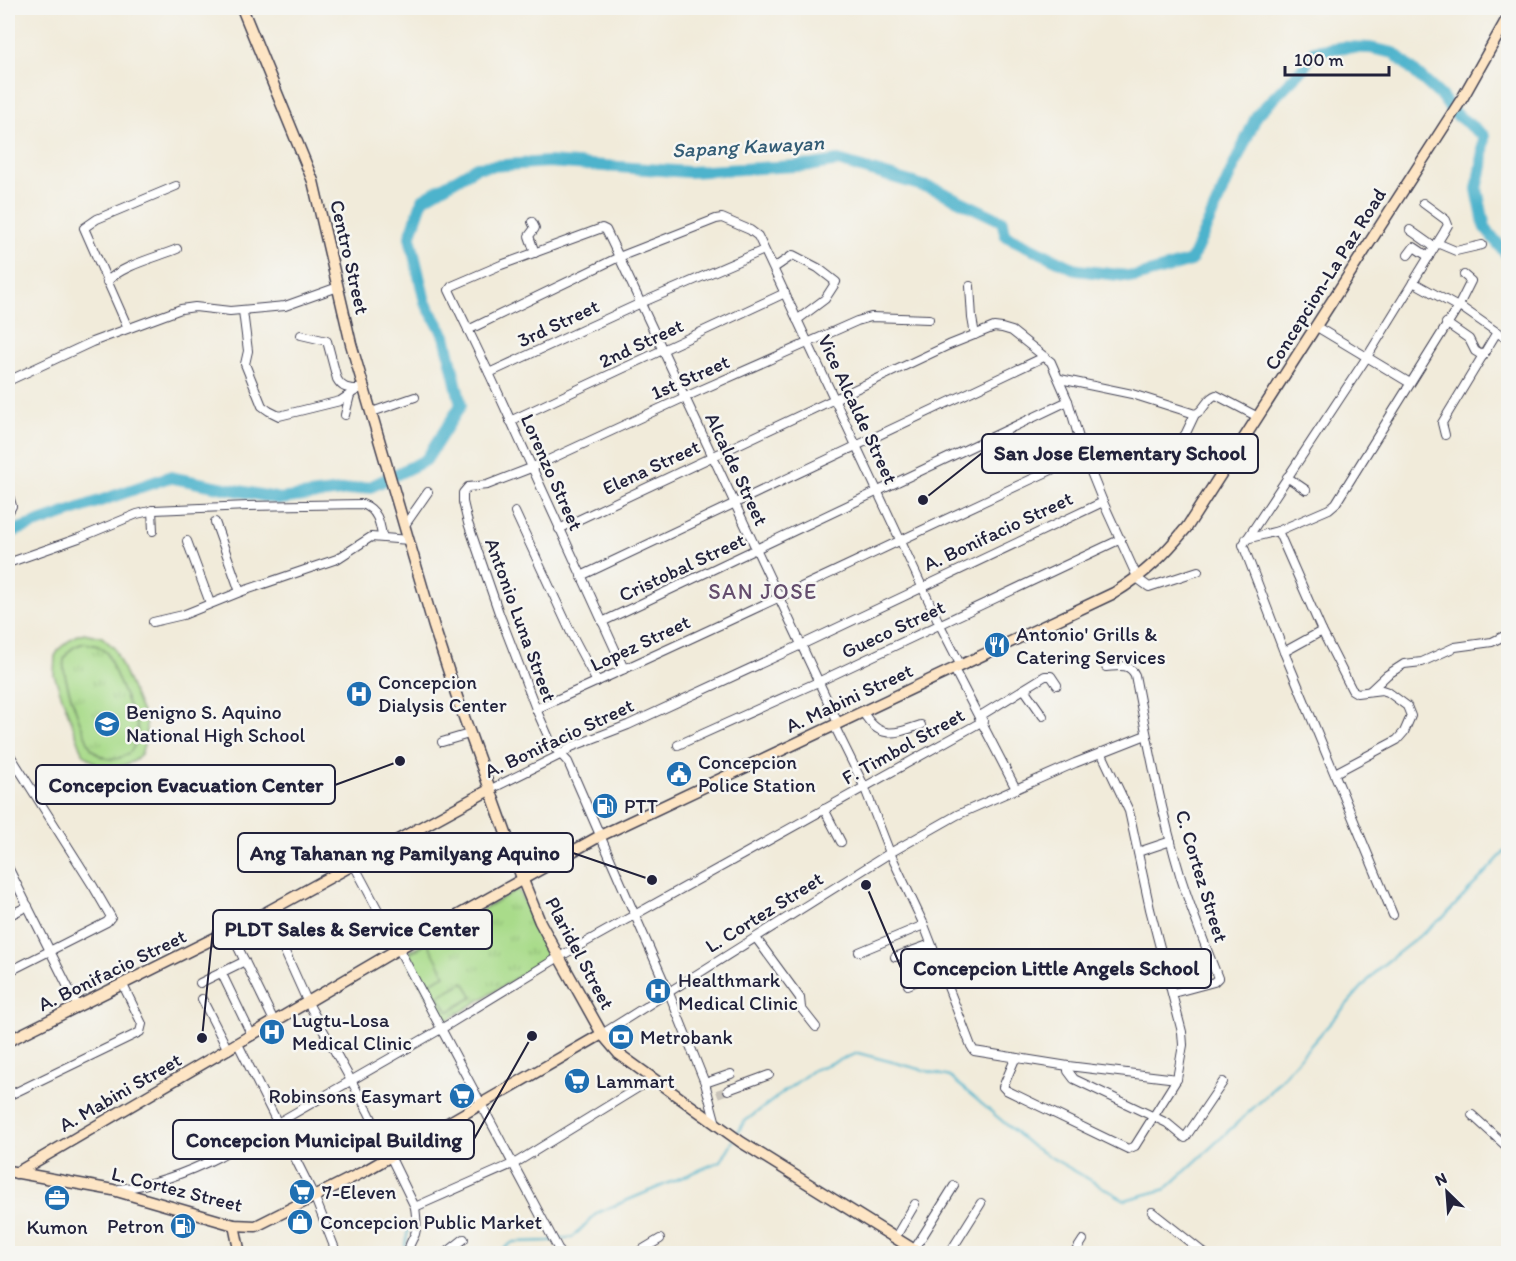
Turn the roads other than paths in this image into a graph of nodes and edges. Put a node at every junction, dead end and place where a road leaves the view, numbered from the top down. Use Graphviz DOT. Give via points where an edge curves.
graph roads {
  1 [pos="242,8"];
  2 [pos="1509,17"];
  3 [pos="176,186"];
  4 [pos="1423,203"];
  5 [pos="532,222"];
  6 [pos="1410,230"];
  7 [pos="1435,245"];
  8 [pos="1482,245"];
  9 [pos="177,249"];
  10 [pos="764,250"];
  11 [pos="536,252"];
  12 [pos="1408,255"];
  13 [pos="1429,256"];
  14 [pos="619,257"];
  15 [pos="774,268"];
  16 [pos="1464,275"];
  17 [pos="107,282"];
  18 [pos="1413,282"];
  19 [pos="970,286"];
  20 [pos="338,287"];
  21 [pos="784,293"];
  22 [pos="640,303"];
  23 [pos="1458,307"];
  24 [pos="243,311"];
  25 [pos="929,318"];
  26 [pos="797,320"];
  27 [pos="1446,323"];
  28 [pos="1317,327"];
  29 [pos="128,328"];
  30 [pos="468,330"];
  31 [pos="1497,332"];
  32 [pos="301,335"];
  33 [pos="975,335"];
  34 [pos="1509,340"];
  35 [pos="807,342"];
  36 [pos="663,351"];
  37 [pos="1483,356"];
  38 [pos="1044,357"];
  39 [pos="1367,357"];
  40 [pos="489,373"];
  41 [pos="1060,379"];
  42 [pos="8,381"];
  43 [pos="1410,383"];
  44 [pos="361,389"];
  45 [pos="350,395"];
  46 [pos="416,397"];
  47 [pos="685,397"];
  48 [pos="833,399"];
  49 [pos="1068,401"];
  50 [pos="372,412"];
  51 [pos="1195,414"];
  52 [pos="345,415"];
  53 [pos="1258,417"];
  54 [pos="510,421"];
  55 [pos="1445,435"];
  56 [pos="856,447"];
  57 [pos="1084,455"];
  58 [pos="713,457"];
  59 [pos="1169,459"];
  60 [pos="531,468"];
  61 [pos="1287,477"];
  62 [pos="468,488"];
  63 [pos="878,490"];
  64 [pos="1306,490"];
  65 [pos="8,492"];
  66 [pos="428,492"];
  67 [pos="1103,502"];
  68 [pos="735,503"];
  69 [pos="152,510"];
  70 [pos="515,512"];
  71 [pos="8,513"];
  72 [pos="215,522"];
  73 [pos="405,523"];
  74 [pos="559,529"];
  75 [pos="153,531"];
  76 [pos="1278,531"];
  77 [pos="382,536"];
  78 [pos="901,539"];
  79 [pos="1246,539"];
  80 [pos="410,540"];
  81 [pos="1120,540"];
  82 [pos="187,541"];
  83 [pos="758,550"];
  84 [pos="1164,556"];
  85 [pos="8,563"];
  86 [pos="1198,571"];
  87 [pos="581,576"];
  88 [pos="1138,579"];
  89 [pos="922,587"];
  90 [pos="240,592"];
  91 [pos="780,598"];
  92 [pos="210,603"];
  93 [pos="153,622"];
  94 [pos="602,622"];
  95 [pos="940,625"];
  96 [pos="1322,631"];
  97 [pos="1509,634"];
  98 [pos="801,645"];
  99 [pos="1284,652"];
  100 [pos="958,667"];
  101 [pos="1106,667"];
  102 [pos="624,669"];
  103 [pos="597,682"];
  104 [pos="818,682"];
  105 [pos="1057,685"];
  106 [pos="1024,689"];
  107 [pos="1368,692"];
  108 [pos="536,709"];
  109 [pos="863,712"];
  110 [pos="1043,716"];
  111 [pos="982,719"];
  112 [pos="836,724"];
  113 [pos="921,725"];
  114 [pos="470,734"];
  115 [pos="1146,735"];
  116 [pos="442,742"];
  117 [pos="678,745"];
  118 [pos="8,752"];
  119 [pos="1101,752"];
  120 [pos="562,754"];
  121 [pos="16,765"];
  122 [pos="8,769"];
  123 [pos="1335,773"];
  124 [pos="864,786"];
  125 [pos="1016,789"];
  126 [pos="489,790"];
  127 [pos="824,809"];
  128 [pos="600,836"];
  129 [pos="1171,841"];
  130 [pos="842,842"];
  131 [pos="1138,852"];
  132 [pos="890,853"];
  133 [pos="354,865"];
  134 [pos="8,867"];
  135 [pos="522,878"];
  136 [pos="28,906"];
  137 [pos="267,912"];
  138 [pos="1393,915"];
  139 [pos="8,916"];
  140 [pos="634,916"];
  141 [pos="924,925"];
  142 [pos="230,931"];
  143 [pos="756,938"];
  144 [pos="931,944"];
  145 [pos="398,949"];
  146 [pos="51,951"];
  147 [pos="859,952"];
  148 [pos="559,957"];
  149 [pos="895,957"];
  150 [pos="245,961"];
  151 [pos="941,971"];
  152 [pos="8,972"];
  153 [pos="221,972"];
  154 [pos="200,983"];
  155 [pos="908,985"];
  156 [pos="123,986"];
  157 [pos="669,993"];
  158 [pos="1173,993"];
  159 [pos="202,999"];
  160 [pos="308,1003"];
  161 [pos="78,1007"];
  162 [pos="275,1023"];
  163 [pos="816,1027"];
  164 [pos="441,1029"];
  165 [pos="602,1034"];
  166 [pos="252,1036"];
  167 [pos="8,1041"];
  168 [pos="233,1047"];
  169 [pos="1015,1059"];
  170 [pos="1068,1066"];
  171 [pos="731,1074"];
  172 [pos="769,1075"];
  173 [pos="350,1079"];
  174 [pos="652,1079"];
  175 [pos="1177,1079"];
  176 [pos="1223,1082"];
  177 [pos="705,1083"];
  178 [pos="728,1090"];
  179 [pos="8,1096"];
  180 [pos="482,1105"];
  181 [pos="1472,1115"];
  182 [pos="1154,1116"];
  183 [pos="277,1123"];
  184 [pos="716,1124"];
  185 [pos="1509,1145"];
  186 [pos="389,1157"];
  187 [pos="513,1164"];
  188 [pos="12,1172"];
  189 [pos="954,1186"];
  190 [pos="113,1190"];
  191 [pos="315,1198"];
  192 [pos="981,1203"];
  193 [pos="915,1204"];
  194 [pos="415,1207"];
  195 [pos="1152,1212"];
  196 [pos="234,1225"];
  197 [pos="256,1226"];
  198 [pos="236,1238"];
  199 [pos="895,1238"];
  200 [pos="464,1239"];
  201 [pos="660,1239"];
  202 [pos="1083,1240"];
  203 [pos="917,1252"];
  204 [pos="240,1254"];
  205 [pos="337,1254"];
  206 [pos="408,1254"];
  207 [pos="445,1254"];
  208 [pos="561,1254"];
  209 [pos="635,1254"];
  210 [pos="950,1254"];
  211 [pos="1074,1254"];
  212 [pos="1205,1254"];
  1 -- 20 [label="street, Centro Street" via="306,160"];
  2 -- 28 [label="street, Concepcion-La Paz Road" via="1463,97"];
  3 -- 17 [label="street" via="85,226"];
  4 -- 7 [label="street" via="1447,222"];
  5 -- 11 [label="street" via="535,228 529,236"];
  6 -- 7 [label="street"];
  7 -- 8 [label="street" via="1455,251"];
  7 -- 13 [label="street"];
  9 -- 17 [label="street" via="123,271"];
  10 -- 14 [label="street, Vice Alcalde Street" via="756,234 722,218"];
  10 -- 15 [label="street, Vice Alcalde Street"];
  10 -- 22 [label="street, 3rd Street"];
  11 -- 14 [label="street, Alcalde Street" via="600,228 606,230"];
  11 -- 30 [label="street, Lorenzo Street" via="452,286 449,290"];
  12 -- 13 [label="street" via="1414,247"];
  13 -- 18 [label="street"];
  14 -- 22 [label="street, Alcalde Street"];
  14 -- 30 [label="street"];
  15 -- 21 [label="street, Vice Alcalde Street"];
  15 -- 26 [label="street" via="793,255 836,282 825,299"];
  16 -- 23 [label="street" via="1471,281"];
  17 -- 29 [label="street"];
  18 -- 23 [label="street"];
  18 -- 39 [label="street"];
  19 -- 33 [label="street"];
  20 -- 24 [label="street" via="285,306"];
  20 -- 44 [label="street, Centro Street"];
  21 -- 26 [label="street, Vice Alcalde Street"];
  21 -- 36 [label="street, 2nd Street"];
  22 -- 36 [label="street, Alcalde Street"];
  22 -- 40 [label="street, 3rd Street"];
  23 -- 27 [label="street"];
  23 -- 31 [label="street"];
  24 -- 29 [label="street" via="188,307"];
  24 -- 45 [label="street" via="248,351 245,364 262,406 279,416"];
  25 -- 35 [label="street, 1st Street" via="871,317"];
  26 -- 35 [label="street, Vice Alcalde Street"];
  27 -- 37 [label="street" via="1469,339"];
  27 -- 43 [label="street"];
  28 -- 39 [label="street"];
  28 -- 53 [label="street, Concepcion-La Paz Road"];
  29 -- 42 [label="street"];
  30 -- 40 [label="street, Lorenzo Street"];
  31 -- 34 [label="street"];
  31 -- 37 [label="street"];
  32 -- 44 [label="street" via="327,341 340,385"];
  33 -- 38 [label="street, Elena Street" via="994,327 1012,331"];
  33 -- 48 [label="street, Elena Street"];
  35 -- 47 [label="street, 1st Street"];
  35 -- 48 [label="street, Vice Alcalde Street"];
  36 -- 47 [label="street, Alcalde Street"];
  36 -- 54 [label="street, 2nd Street"];
  37 -- 55 [label="street" via="1442,423"];
  38 -- 41 [label="street"];
  38 -- 56 [label="street, Cristobal Street"];
  39 -- 43 [label="street"];
  39 -- 61 [label="street"];
  40 -- 54 [label="street, Lorenzo Street"];
  41 -- 49 [label="street"];
  41 -- 51 [label="street" via="1132,394"];
  43 -- 76 [label="street" via="1336,503"];
  44 -- 45 [label="street"];
  44 -- 50 [label="street, Centro Street"];
  45 -- 52 [label="street"];
  46 -- 50 [label="street"];
  47 -- 58 [label="street, Alcalde Street"];
  47 -- 60 [label="street, 1st Street"];
  48 -- 56 [label="street, Vice Alcalde Street"];
  48 -- 58 [label="street, Elena Street"];
  49 -- 57 [label="street"];
  49 -- 63 [label="street, Cristobal Street"];
  50 -- 73 [label="street, Centro Street"];
  51 -- 53 [label="street" via="1216,395"];
  51 -- 59 [label="street"];
  53 -- 84 [label="street, Concepcion-La Paz Road"];
  54 -- 60 [label="street, Lorenzo Street"];
  56 -- 63 [label="street, Vice Alcalde Street"];
  56 -- 68 [label="street, Cristobal Street"];
  57 -- 67 [label="street"];
  57 -- 78 [label="street, Lopez Street"];
  58 -- 68 [label="street, Alcalde Street"];
  58 -- 74 [label="street, Elena Street"];
  60 -- 62 [label="street, 1st Street"];
  60 -- 74 [label="street, Lorenzo Street"];
  61 -- 64 [label="street"];
  61 -- 79 [label="street"];
  62 -- 108 [label="street, Antonio Luna Street" via="463,493 468,523"];
  63 -- 78 [label="street, Vice Alcalde Street"];
  63 -- 83 [label="street, Cristobal Street"];
  65 -- 71 [label="street" via="12,506"];
  66 -- 73 [label="street"];
  67 -- 81 [label="street"];
  67 -- 89 [label="street, A. Bonifacio Street"];
  68 -- 83 [label="street, Alcalde Street"];
  68 -- 87 [label="street, Cristobal Street"];
  69 -- 75 [label="street"];
  69 -- 77 [label="street" via="362,504 379,519"];
  69 -- 85 [label="street"];
  70 -- 103 [label="street"];
  72 -- 90 [label="street"];
  73 -- 80 [label="street, Plaridel Street"];
  74 -- 87 [label="street, Lorenzo Street"];
  76 -- 79 [label="street"];
  76 -- 96 [label="street"];
  77 -- 80 [label="street"];
  77 -- 90 [label="street" via="371,537 337,559"];
  78 -- 89 [label="street, Vice Alcalde Street"];
  78 -- 91 [label="street, Lopez Street"];
  79 -- 99 [label="street" via="1242,547"];
  80 -- 114 [label="street, Plaridel Street"];
  81 -- 88 [label="street"];
  81 -- 95 [label="street, Gueco Street"];
  82 -- 92 [label="street"];
  83 -- 91 [label="street, Alcalde Street"];
  83 -- 94 [label="street, Cristobal Street"];
  84 -- 88 [label="street, A. Mabini Street"];
  86 -- 88 [label="street" via="1149,587"];
  87 -- 94 [label="street, Lorenzo Street"];
  88 -- 100 [label="street, A. Mabini Street"];
  89 -- 95 [label="street, Vice Alcalde Street"];
  89 -- 98 [label="street, A. Bonifacio Street"];
  90 -- 92 [label="street"];
  91 -- 98 [label="street, Alcalde Street"];
  91 -- 102 [label="street, Lopez Street"];
  92 -- 93 [label="street"];
  94 -- 102 [label="street, Lorenzo Street"];
  95 -- 100 [label="street, Vice Alcalde Street"];
  95 -- 104 [label="street, Gueco Street"];
  96 -- 99 [label="street"];
  96 -- 107 [label="street" via="1352,690"];
  97 -- 107 [label="street" via="1492,642 1455,647 1422,662 1404,664"];
  98 -- 104 [label="street, Alcalde Street"];
  98 -- 120 [label="street, A. Bonifacio Street"];
  99 -- 123 [label="street"];
  100 -- 109 [label="street, A. Mabini Street"];
  100 -- 111 [label="street, Vice Alcalde Street"];
  101 -- 115 [label="street, C. Cortez Street" via="1132,668"];
  102 -- 103 [label="street, Lopez Street"];
  103 -- 108 [label="street, Lopez Street"];
  104 -- 112 [label="street, Alcalde Street"];
  104 -- 117 [label="street, Gueco Street"];
  105 -- 106 [label="street, F. Timbol Street" via="1049,675"];
  106 -- 110 [label="street"];
  106 -- 111 [label="street, F. Timbol Street"];
  107 -- 123 [label="street" via="1388,692 1407,706 1411,716 1408,724 1397,740"];
  108 -- 120 [label="street, Antonio Luna Street" via="552,745"];
  109 -- 112 [label="street, A. Mabini Street"];
  109 -- 113 [label="street" via="869,723 882,732"];
  111 -- 124 [label="street, F. Timbol Street"];
  111 -- 125 [label="street, Vice Alcalde Street"];
  112 -- 124 [label="street, Alcalde Street"];
  112 -- 128 [label="street, A. Mabini Street"];
  114 -- 116 [label="street"];
  114 -- 126 [label="street, Plaridel Street"];
  115 -- 119 [label="street, L. Cortez Street"];
  115 -- 129 [label="street, C. Cortez Street"];
  118 -- 121 [label="street"];
  119 -- 125 [label="street, L. Cortez Street"];
  119 -- 131 [label="street" via="1129,811"];
  120 -- 126 [label="street, A. Bonifacio Street"];
  120 -- 128 [label="street, Antonio Luna Street"];
  121 -- 122 [label="street"];
  121 -- 146 [label="street" via="111,917"];
  123 -- 138 [label="street"];
  124 -- 127 [label="street, F. Timbol Street"];
  124 -- 132 [label="street, Alcalde Street"];
  125 -- 132 [label="street, L. Cortez Street" via="968,809"];
  126 -- 133 [label="street, A. Bonifacio Street"];
  126 -- 135 [label="street, Plaridel Street"];
  127 -- 130 [label="street"];
  127 -- 140 [label="street, F. Timbol Street"];
  128 -- 135 [label="street, A. Mabini Street"];
  128 -- 140 [label="street, Antonio Luna Street"];
  129 -- 131 [label="street"];
  129 -- 158 [label="street, C. Cortez Street" via="1218,978"];
  131 -- 158 [label="street"];
  132 -- 141 [label="street, Alcalde Street"];
  132 -- 143 [label="street, L. Cortez Street"];
  133 -- 137 [label="street, A. Bonifacio Street"];
  133 -- 145 [label="street"];
  134 -- 136 [label="street"];
  135 -- 145 [label="street, A. Mabini Street"];
  135 -- 148 [label="street, Plaridel Street"];
  136 -- 139 [label="street"];
  136 -- 146 [label="street"];
  137 -- 142 [label="street, A. Bonifacio Street"];
  137 -- 160 [label="street"];
  140 -- 148 [label="street, F. Timbol Street"];
  140 -- 157 [label="street, Antonio Luna Street"];
  141 -- 144 [label="street, Alcalde Street"];
  141 -- 147 [label="street"];
  142 -- 150 [label="street"];
  142 -- 156 [label="street, A. Bonifacio Street"];
  143 -- 157 [label="street, L. Cortez Street"];
  143 -- 163 [label="street"];
  144 -- 149 [label="street"];
  144 -- 151 [label="street, Alcalde Street"];
  145 -- 160 [label="street, A. Mabini Street"];
  145 -- 164 [label="street"];
  146 -- 152 [label="street"];
  146 -- 161 [label="street"];
  148 -- 164 [label="street, F. Timbol Street"];
  148 -- 165 [label="street, Plaridel Street"];
  150 -- 153 [label="street"];
  150 -- 162 [label="street"];
  151 -- 155 [label="street"];
  151 -- 169 [label="street, Alcalde Street" via="975,1051"];
  153 -- 154 [label="street"];
  153 -- 166 [label="street"];
  156 -- 161 [label="street, A. Bonifacio Street"];
  156 -- 179 [label="street" via="142,1024 140,1032"];
  157 -- 165 [label="street, L. Cortez Street"];
  157 -- 177 [label="street, Antonio Luna Street"];
  158 -- 175 [label="street" via="1183,1038"];
  159 -- 168 [label="street"];
  160 -- 162 [label="street, A. Mabini Street"];
  160 -- 173 [label="street"];
  161 -- 167 [label="street, A. Bonifacio Street"];
  162 -- 166 [label="street, A. Mabini Street"];
  164 -- 173 [label="street, F. Timbol Street"];
  164 -- 180 [label="street"];
  165 -- 174 [label="street, Plaridel Street" via="619,1054"];
  165 -- 180 [label="street, L. Cortez Street"];
  166 -- 168 [label="street, A. Mabini Street"];
  168 -- 183 [label="street"];
  168 -- 188 [label="street, A. Mabini Street"];
  169 -- 170 [label="street"];
  169 -- 182 [label="street" via="1004,1082 1006,1090 1128,1149 1135,1146"];
  170 -- 175 [label="street"];
  170 -- 182 [label="street" via="1074,1079"];
  171 -- 177 [label="street"];
  172 -- 178 [label="street"];
  173 -- 183 [label="street, F. Timbol Street"];
  173 -- 186 [label="street"];
  174 -- 184 [label="street, Plaridel Street"];
  174 -- 187 [label="street"];
  175 -- 182 [label="street"];
  176 -- 182 [label="street" via="1185,1138"];
  177 -- 184 [label="street, Antonio Luna Street" via="713,1096"];
  180 -- 186 [label="street, L. Cortez Street"];
  180 -- 187 [label="street"];
  181 -- 185 [label="street" via="1504,1145"];
  183 -- 190 [label="street, F. Timbol Street" via="197,1167 143,1186"];
  183 -- 191 [label="street"];
  184 -- 199 [label="street, Plaridel Street"];
  186 -- 191 [label="street, L. Cortez Street"];
  186 -- 194 [label="street"];
  187 -- 194 [label="street"];
  187 -- 208 [label="street"];
  188 -- 190 [label="street, L. Cortez Street"];
  189 -- 203 [label="street"];
  190 -- 196 [label="street, L. Cortez Street"];
  191 -- 197 [label="street, L. Cortez Street"];
  191 -- 205 [label="street"];
  192 -- 210 [label="street"];
  193 -- 199 [label="street"];
  194 -- 206 [label="street" via="416,1232"];
  195 -- 212 [label="street"];
  196 -- 197 [label="street, L. Cortez Street"];
  196 -- 198 [label="street"];
  197 -- 198 [label="street"];
  198 -- 204 [label="street"];
  199 -- 203 [label="street, Plaridel Street"];
  200 -- 207 [label="street"];
  201 -- 209 [label="street"];
  202 -- 211 [label="street"];
}
